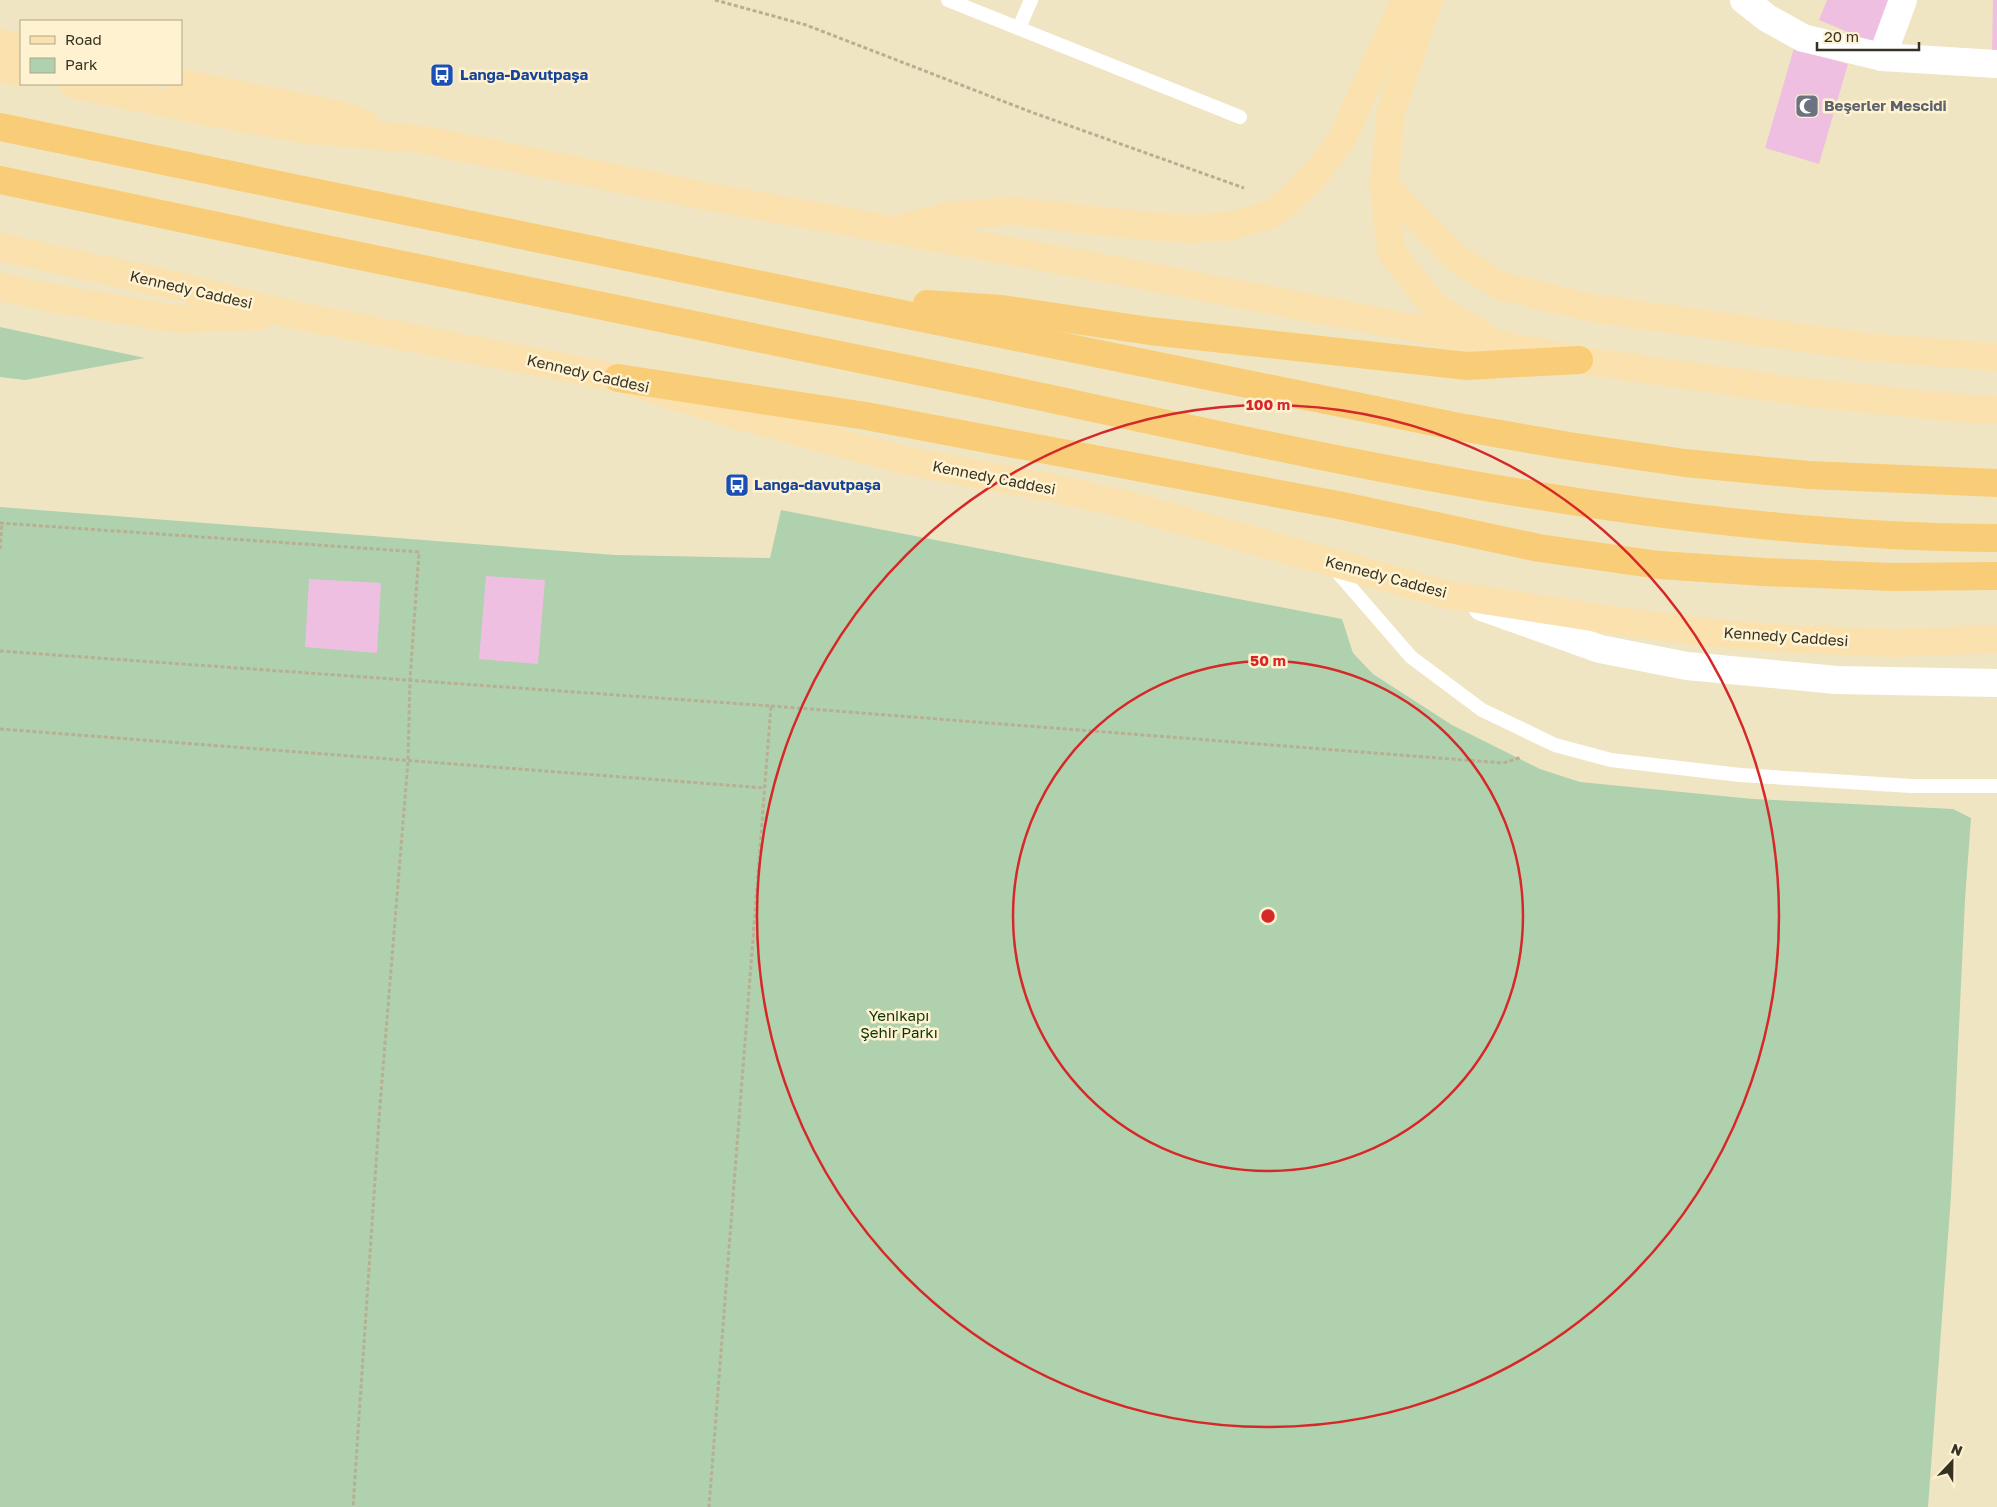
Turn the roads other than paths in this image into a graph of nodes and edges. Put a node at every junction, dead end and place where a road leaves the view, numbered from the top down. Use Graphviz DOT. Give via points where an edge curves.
graph roads {
  1 [pos="948,0"];
  2 [pos="1031,0"];
  3 [pos="1405,0"];
  4 [pos="1429,0"];
  5 [pos="1744,0"];
  6 [pos="1903,0"];
  7 [pos="1020,28"];
  8 [pos="0,43"];
  9 [pos="20,48"];
  10 [pos="1882,57"];
  11 [pos="1997,64"];
  12 [pos="0,68"];
  13 [pos="20,73"];
  14 [pos="182,83"];
  15 [pos="78,85"];
  16 [pos="1240,117"];
  17 [pos="0,127"];
  18 [pos="418,139"];
  19 [pos="0,180"];
  20 [pos="1385,186"];
  21 [pos="891,229"];
  22 [pos="0,247"];
  23 [pos="0,287"];
  24 [pos="858,305"];
  25 [pos="294,315"];
  26 [pos="1497,344"];
  27 [pos="1997,357"];
  28 [pos="1579,360"];
  29 [pos="618,378"];
  30 [pos="1997,410"];
  31 [pos="1997,483"];
  32 [pos="1997,538"];
  33 [pos="1329,562"];
  34 [pos="1997,576"];
  35 [pos="1445,594"];
  36 [pos="1997,640"];
  37 [pos="1997,683"];
  38 [pos="1997,786"];
  1 -- 7 [label="lane"];
  2 -- 7 [label="lane"];
  3 -- 21 [label="main road" via="1342,139 1314,176 1272,214 1230,226 1187,228 1015,212 949,216"];
  4 -- 20 [label="main road" via="1391,111"];
  5 -- 10 [label="street" via="1803,38"];
  6 -- 10 [label="street"];
  7 -- 16 [label="lane"];
  8 -- 9 [label="main road"];
  10 -- 11 [label="street"];
  12 -- 13 [label="main road"];
  14 -- 18 [label="main road" via="336,114"];
  15 -- 18 [label="main road" via="307,130"];
  17 -- 24 [label="highway"];
  18 -- 21 [label="main road"];
  19 -- 32 [label="highway" via="1161,422 1538,497 1748,525 1851,533"];
  20 -- 26 [label="main road" via="1392,252 1434,306"];
  20 -- 27 [label="main road" via="1456,258 1500,286 1592,308 1867,347"];
  21 -- 26 [label="main road"];
  22 -- 25 [label="main road, Kennedy Caddesi"];
  23 -- 25 [label="main road" via="178,319"];
  24 -- 28 [label="highway" via="934,304 1002,310 1150,331 1467,366"];
  24 -- 31 [label="highway" via="1444,424 1569,446 1685,463 1809,475"];
  25 -- 29 [label="main road, Kennedy Caddesi"];
  26 -- 28 [label="main road"];
  28 -- 30 [label="main road" via="1803,392"];
  29 -- 33 [label="main road, Kennedy Caddesi" via="729,413 903,460 1124,504"];
  29 -- 34 [label="highway" via="866,416 1343,506 1540,548 1659,565 1764,572 1893,577"];
  33 -- 35 [label="main road, Kennedy Caddesi"];
  33 -- 38 [label="lane" via="1410,658 1482,710 1556,745 1611,760 1740,775 1911,786"];
  35 -- 36 [label="main road, Kennedy Caddesi" via="1711,633 1894,643"];
  35 -- 37 [label="street" via="1600,649 1687,666 1837,680"];
}
